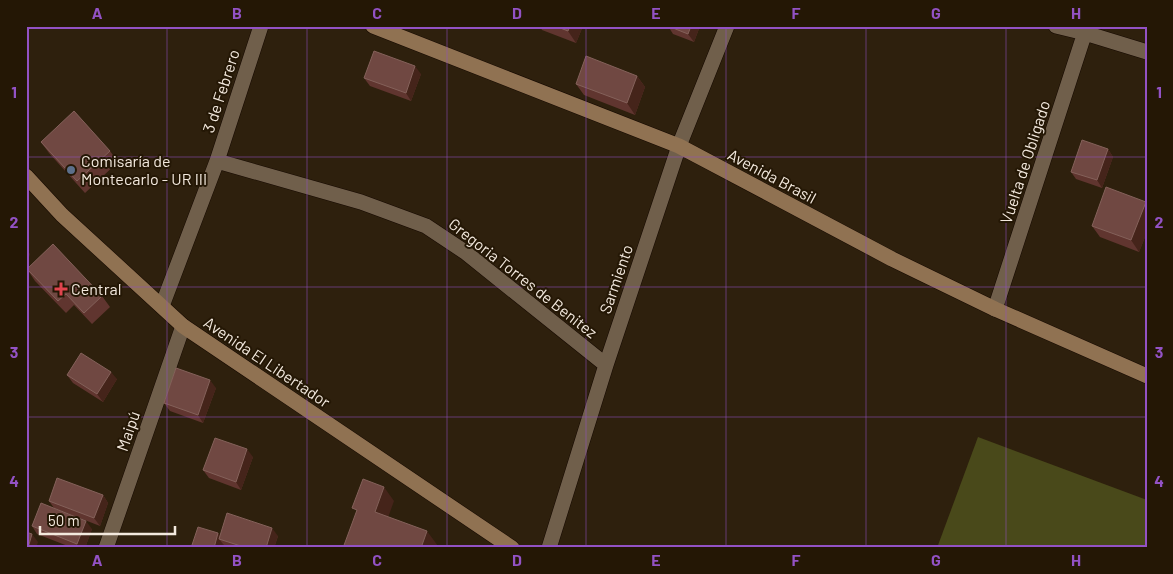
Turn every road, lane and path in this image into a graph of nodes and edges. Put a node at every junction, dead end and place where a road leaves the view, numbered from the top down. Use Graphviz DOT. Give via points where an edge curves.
graph roads {
  1 [pos="260,26"];
  2 [pos="373,26"];
  3 [pos="728,26"];
  4 [pos="1056,26"];
  5 [pos="1086,30"];
  6 [pos="1147,52"];
  7 [pos="679,146"];
  8 [pos="217,161"];
  9 [pos="26,176"];
  10 [pos="162,306"];
  11 [pos="995,310"];
  12 [pos="183,326"];
  13 [pos="606,365"];
  14 [pos="1147,376"];
  15 [pos="106,548"];
  16 [pos="512,548"];
  17 [pos="550,548"];
  1 -- 8 [label="street, 3 de Febrero"];
  2 -- 7 [label="main road, Avenida Brasil"];
  3 -- 7 [label="street, Sarmiento"];
  4 -- 5 [label="street"];
  5 -- 6 [label="street"];
  5 -- 11 [label="street, Vuelta de Obligado"];
  7 -- 11 [label="main road, Avenida Brasil"];
  7 -- 13 [label="street, Sarmiento"];
  8 -- 10 [label="street, 3 de Febrero"];
  8 -- 13 [label="street, Gregoria Torres de Benitez" via="361,202 426,226 465,252"];
  9 -- 10 [label="main road, Avenida El Libertador" via="62,215"];
  10 -- 12 [label="main road, Avenida El Libertador"];
  11 -- 14 [label="main road, Avenida Brasil"];
  12 -- 15 [label="street, Maipú"];
  12 -- 16 [label="main road, Avenida El Libertador"];
  13 -- 17 [label="street, Sarmiento"];
}
